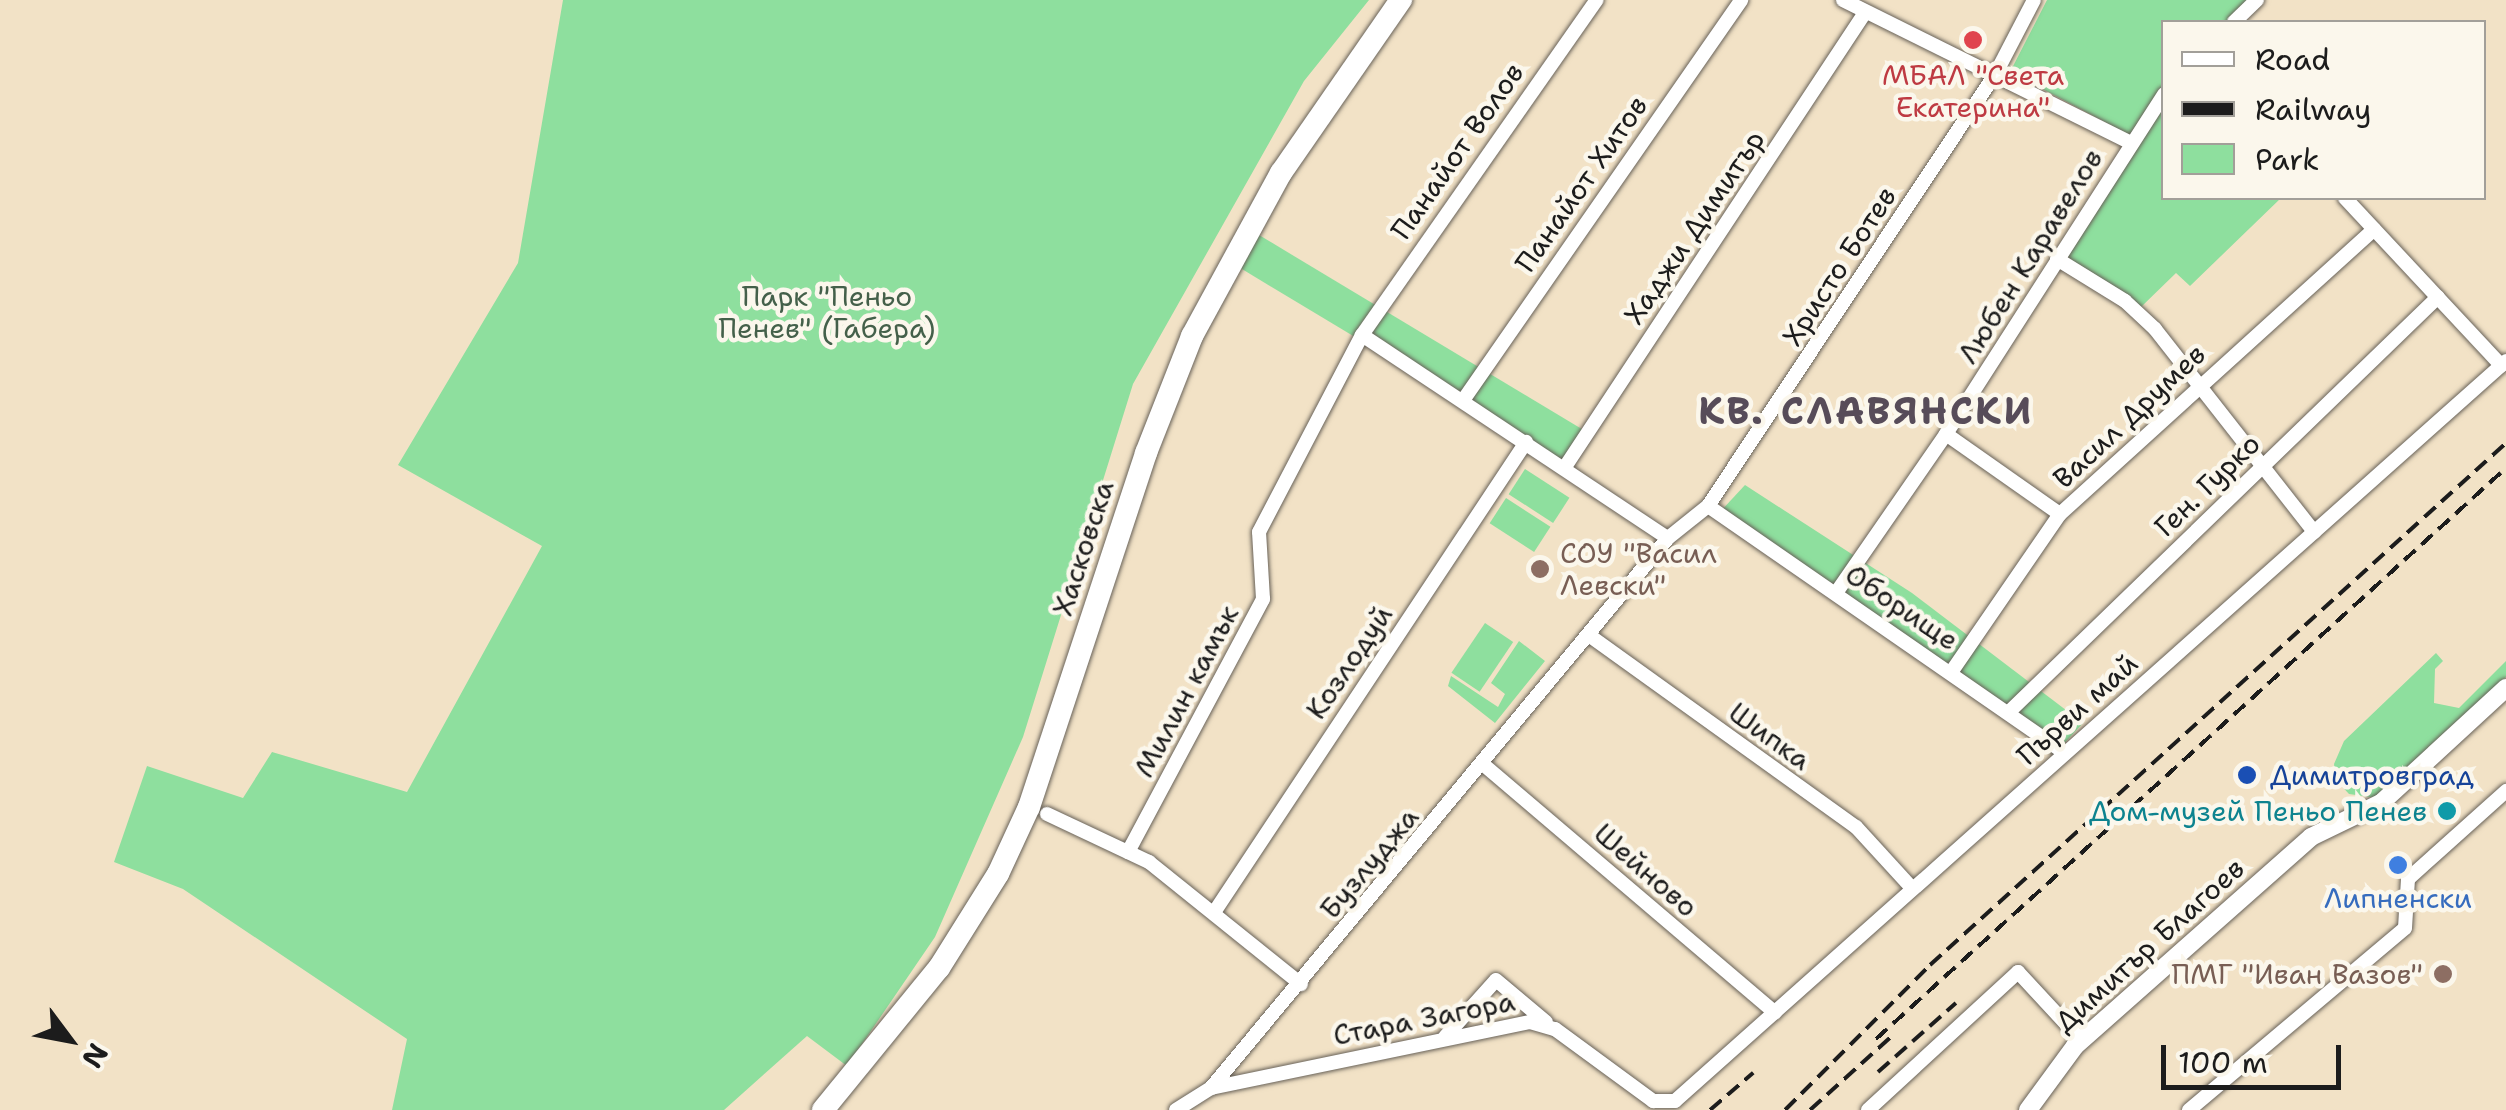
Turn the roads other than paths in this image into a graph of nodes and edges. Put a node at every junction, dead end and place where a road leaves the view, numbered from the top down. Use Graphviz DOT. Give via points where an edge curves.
graph roads {
  1 [pos="1401,0"];
  2 [pos="1598,0"];
  3 [pos="1741,0"];
  4 [pos="1844,0"];
  5 [pos="2034,0"];
  6 [pos="2257,0"];
  7 [pos="1864,14"];
  8 [pos="2236,20"];
  9 [pos="1996,73"];
  10 [pos="2161,98"];
  11 [pos="2131,142"];
  12 [pos="2347,200"];
  13 [pos="2374,229"];
  14 [pos="2057,260"];
  15 [pos="2438,297"];
  16 [pos="1362,334"];
  17 [pos="2504,363"];
  18 [pos="2200,383"];
  19 [pos="1464,399"];
  20 [pos="1946,434"];
  21 [pos="1526,442"];
  22 [pos="2260,466"];
  23 [pos="1565,467"];
  24 [pos="1708,506"];
  25 [pos="2060,514"];
  26 [pos="2314,532"];
  27 [pos="1668,538"];
  28 [pos="1836,593"];
  29 [pos="1590,636"];
  30 [pos="1952,671"];
  31 [pos="2506,688"];
  32 [pos="2011,710"];
  33 [pos="2065,753"];
  34 [pos="1484,765"];
  35 [pos="2506,791"];
  36 [pos="1047,814"];
  37 [pos="1128,852"];
  38 [pos="1910,887"];
  39 [pos="1215,911"];
  40 [pos="1301,984"];
  41 [pos="1774,1013"];
  42 [pos="1555,1029"];
  43 [pos="1445,1037"];
  44 [pos="2081,1040"];
  45 [pos="1211,1088"];
  46 [pos="1683,1096"];
  47 [pos="2200,1106"];
  48 [pos="823,1110"];
  49 [pos="1176,1110"];
  50 [pos="1868,1110"];
  51 [pos="2028,1110"];
  1 -- 48 [label="main road, Хасковска" via="1280,173 1192,336 1029,807 998,874 940,968"];
  2 -- 16 [label="street, Панайот Волов"];
  3 -- 19 [label="street, Панайот Хитов"];
  4 -- 7 [label="street"];
  5 -- 9 [label="street, Христо Ботев"];
  6 -- 8 [label="street"];
  7 -- 9 [label="street"];
  7 -- 23 [label="street, Хаджи Димитър"];
  9 -- 11 [label="street"];
  9 -- 24 [label="street, Христо Ботев"];
  10 -- 11 [label="street, Любен Каравелов"];
  11 -- 14 [label="street, Любен Каравелов"];
  12 -- 13 [label="street"];
  13 -- 15 [label="street"];
  13 -- 18 [label="street, Васил Друмев"];
  14 -- 18 [label="street" via="2125,301"];
  14 -- 20 [label="street, Любен Каравелов"];
  15 -- 17 [label="street"];
  15 -- 22 [label="street, Ген. Гурко"];
  16 -- 19 [label="street"];
  16 -- 37 [label="street, Милин камък" via="1259,532 1264,599"];
  17 -- 26 [label="street, Първи май"];
  18 -- 22 [label="street"];
  18 -- 25 [label="street, Васил Друмев"];
  19 -- 21 [label="street"];
  20 -- 25 [label="street"];
  20 -- 28 [label="street, Любен Каравелов"];
  21 -- 23 [label="street"];
  21 -- 39 [label="street, Козлодуй"];
  22 -- 26 [label="street"];
  22 -- 32 [label="street, Ген. Гурко"];
  23 -- 27 [label="street"];
  24 -- 27 [label="street, Христо Ботев"];
  24 -- 28 [label="street, Оборище"];
  25 -- 30 [label="street, Васил Друмев"];
  26 -- 33 [label="street, Първи май"];
  27 -- 29 [label="street, Христо Ботев"];
  28 -- 30 [label="street, Оборище"];
  29 -- 34 [label="street, Бузлуджа"];
  29 -- 38 [label="street, Шипка" via="1856,827"];
  30 -- 32 [label="street, Оборище"];
  31 -- 44 [label="street, Димитър Благоев" via="2381,802 2322,828"];
  32 -- 33 [label="street, Оборище"];
  33 -- 38 [label="street, Първи май"];
  34 -- 40 [label="street, Бузлуджа"];
  34 -- 41 [label="street, Шейново"];
  35 -- 47 [label="street" via="2408,879 2404,928"];
  36 -- 37 [label="street"];
  37 -- 39 [label="street"];
  38 -- 41 [label="street, Първи май"];
  39 -- 40 [label="street"];
  40 -- 45 [label="street, Бузлуджа"];
  41 -- 46 [label="street, Първи май"];
  42 -- 43 [label="street, Стара Загора" via="1530,1022"];
  42 -- 43 [label="street" via="1496,980"];
  42 -- 46 [label="street, Стара Загора" via="1653,1101 1668,1104"];
  43 -- 45 [label="street, Стара Загора"];
  44 -- 50 [label="street" via="2018,972"];
  44 -- 51 [label="street, Димитър Благоев"];
  45 -- 49 [label="street, Бузлуджа"];
}
